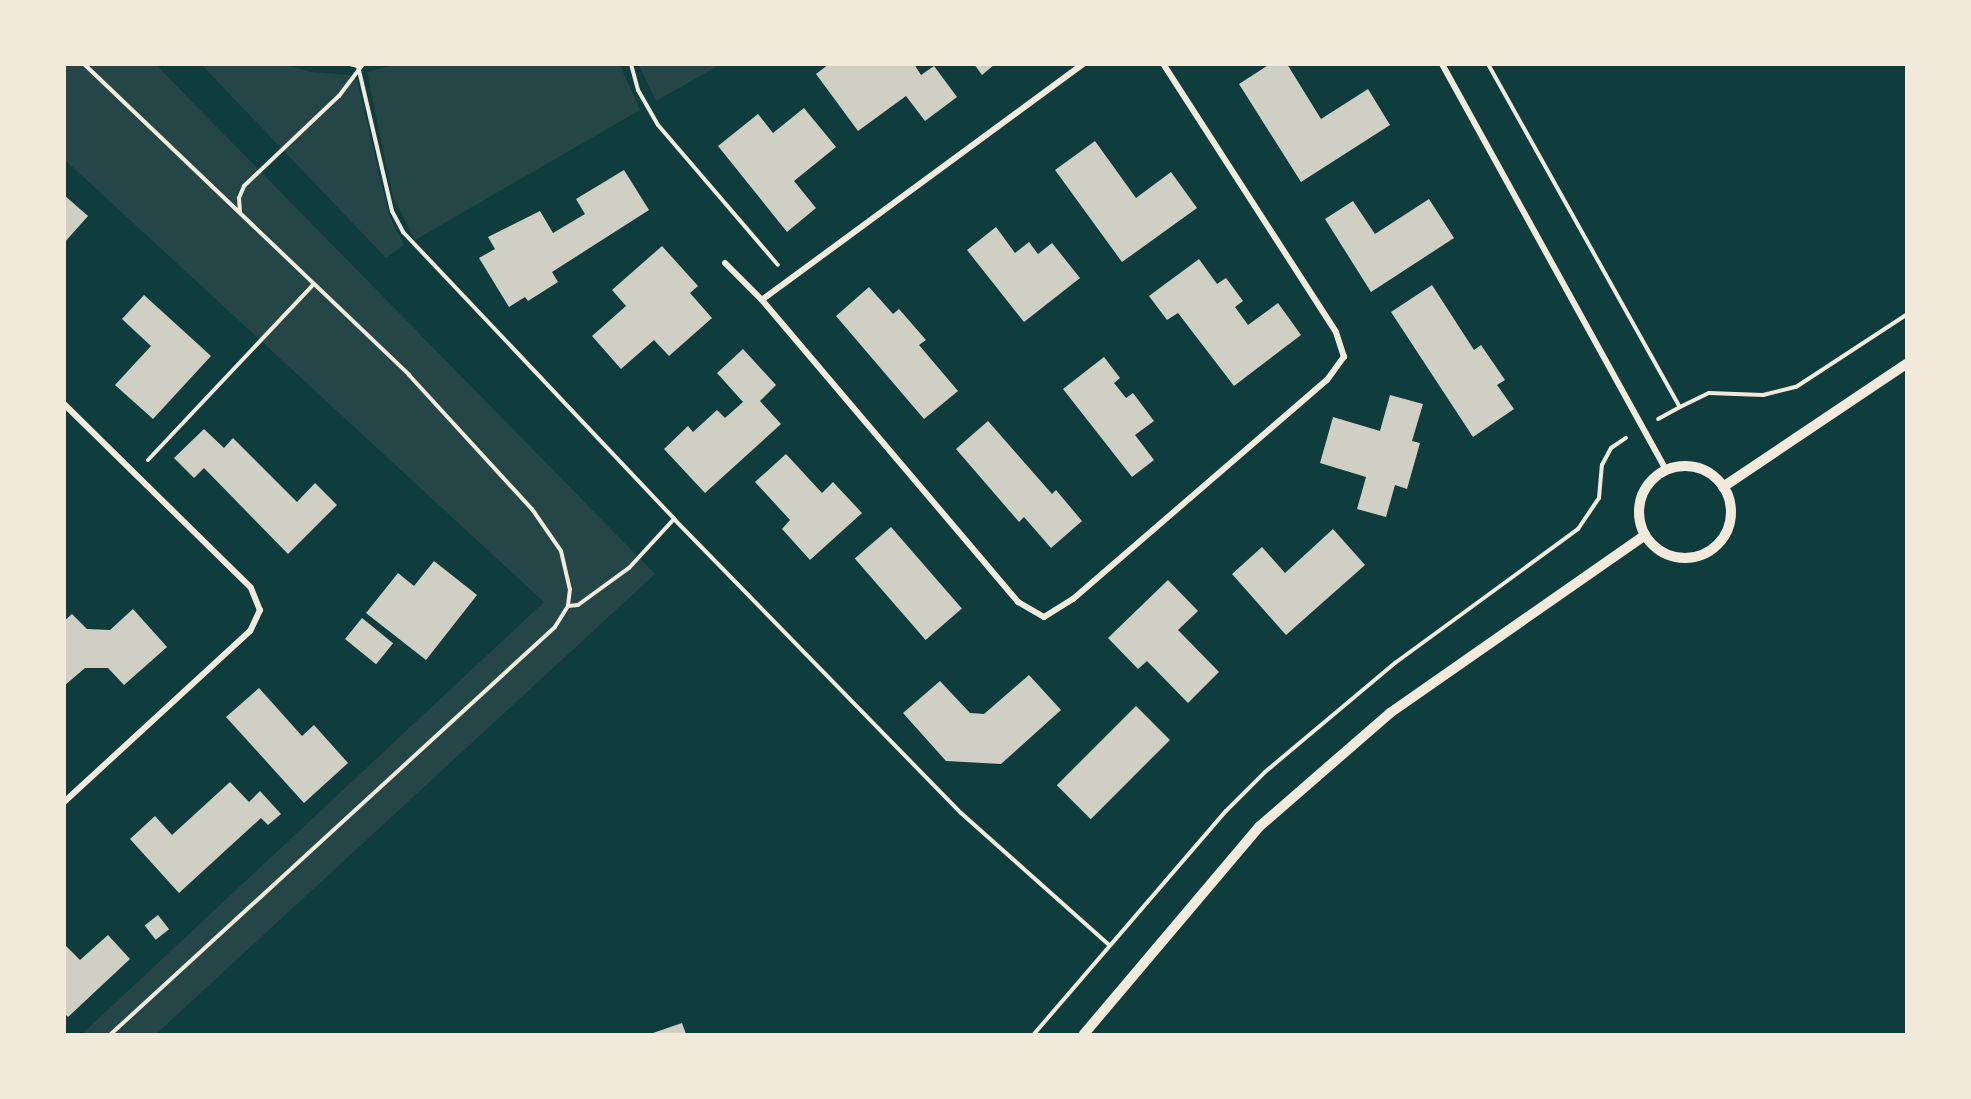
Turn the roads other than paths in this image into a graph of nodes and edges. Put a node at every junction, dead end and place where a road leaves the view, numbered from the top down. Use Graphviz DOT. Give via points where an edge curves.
graph roads {
  1 [pos="1083,64"];
  2 [pos="1163,64"];
  3 [pos="1442,64"];
  4 [pos="725,262"];
  5 [pos="762,300"];
  6 [pos="1906,364"];
  7 [pos="64,404"];
  8 [pos="1666,470"];
  9 [pos="1723,487"];
  10 [pos="1645,535"];
  11 [pos="64,802"];
  12 [pos="1084,1035"];
  1 -- 5 [label="street"];
  2 -- 5 [label="street" via="1336,332 1344,357 1309,396 1073,599 1044,617 1018,602"];
  3 -- 8 [label="street"];
  4 -- 5 [label="street"];
  6 -- 9 [label="street"];
  7 -- 11 [label="street" via="258,599 257,622"];
  8 -- 9 [label="street" via="1698,468"];
  8 -- 10 [label="street" via="1654,477 1641,498 1640,523"];
  9 -- 10 [label="street" via="1729,498 1730,522 1718,543 1708,551 1686,558 1673,556 1652,545"];
  10 -- 12 [label="street" via="1390,712 1260,826"];
}
